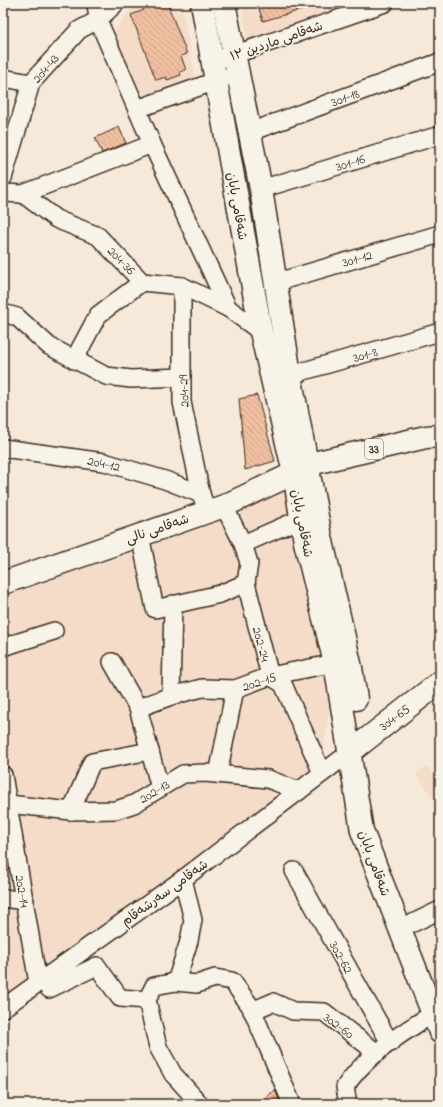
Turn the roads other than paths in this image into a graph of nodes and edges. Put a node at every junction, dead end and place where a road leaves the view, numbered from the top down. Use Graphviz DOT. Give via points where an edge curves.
graph roads {
  1 [pos="96,3"];
  2 [pos="116,3"];
  3 [pos="202,3"];
  4 [pos="224,3"];
  5 [pos="385,3"];
  6 [pos="367,6"];
  7 [pos="98,20"];
  8 [pos="440,62"];
  9 [pos="236,64"];
  10 [pos="214,72"];
  11 [pos="3,78"];
  12 [pos="31,83"];
  13 [pos="137,109"];
  14 [pos="250,132"];
  15 [pos="440,135"];
  16 [pos="152,144"];
  17 [pos="3,178"];
  18 [pos="261,189"];
  19 [pos="3,193"];
  20 [pos="23,194"];
  21 [pos="440,234"];
  22 [pos="142,282"];
  23 [pos="274,282"];
  24 [pos="182,286"];
  25 [pos="228,308"];
  26 [pos="3,313"];
  27 [pos="261,332"];
  28 [pos="440,332"];
  29 [pos="74,360"];
  30 [pos="290,375"];
  31 [pos="182,377"];
  32 [pos="440,436"];
  33 [pos="3,448"];
  34 [pos="301,470"];
  35 [pos="211,503"];
  36 [pos="300,519"];
  37 [pos="140,535"];
  38 [pos="243,544"];
  39 [pos="3,583"];
  40 [pos="246,583"];
  41 [pos="173,604"];
  42 [pos="54,632"];
  43 [pos="3,647"];
  44 [pos="112,662"];
  45 [pos="335,663"];
  46 [pos="270,676"];
  47 [pos="440,682"];
  48 [pos="235,689"];
  49 [pos="171,696"];
  50 [pos="138,708"];
  51 [pos="354,748"];
  52 [pos="150,751"];
  53 [pos="322,773"];
  54 [pos="218,774"];
  55 [pos="3,775"];
  56 [pos="160,788"];
  57 [pos="299,791"];
  58 [pos="8,804"];
  59 [pos="71,811"];
  60 [pos="294,871"];
  61 [pos="183,879"];
  62 [pos="3,898"];
  63 [pos="25,901"];
  64 [pos="440,910"];
  65 [pos="413,923"];
  66 [pos="176,982"];
  67 [pos="43,986"];
  68 [pos="440,992"];
  69 [pos="147,1000"];
  70 [pos="3,1008"];
  71 [pos="252,1011"];
  72 [pos="436,1023"];
  73 [pos="390,1043"];
  74 [pos="377,1054"];
  75 [pos="346,1096"];
  76 [pos="200,1104"];
  77 [pos="292,1104"];
  1 -- 7 [label="street"];
  2 -- 7 [label="street, 204-43"];
  3 -- 10 [label="main road, شەقامی بابان"];
  4 -- 9 [label="main road"];
  5 -- 6 [label="street, شەقامی ماردین ١٣"];
  6 -- 9 [label="street, شەقامی ماردین ١٣"];
  7 -- 12 [label="street, 204-43" via="79,30"];
  7 -- 13 [label="street"];
  8 -- 14 [label="street, 301-18"];
  9 -- 10 [label="street, شەقامی ماردین ١٣"];
  9 -- 14 [label="main road"];
  10 -- 13 [label="street, شەقامی ماردین ١٣"];
  10 -- 27 [label="main road, شەقامی بابان"];
  11 -- 12 [label="street"];
  12 -- 17 [label="street, 204-43"];
  13 -- 16 [label="street"];
  14 -- 18 [label="main road"];
  15 -- 18 [label="street, 301-16"];
  16 -- 20 [label="street"];
  16 -- 25 [label="street"];
  18 -- 23 [label="main road"];
  19 -- 20 [label="street"];
  20 -- 22 [label="street, 204-36" via="56,219 98,236"];
  21 -- 23 [label="street, 301-12"];
  22 -- 24 [label="street, 204-36"];
  22 -- 29 [label="street" via="98,315"];
  23 -- 30 [label="main road"];
  24 -- 25 [label="street, 204-36"];
  24 -- 31 [label="street, 204-29"];
  25 -- 27 [label="street, 204-36"];
  26 -- 29 [label="street" via="17,317 49,346"];
  27 -- 34 [label="main road, شەقامی بابان"];
  28 -- 30 [label="street, 301-8"];
  29 -- 31 [label="street" via="106,376 131,379"];
  30 -- 34 [label="main road"];
  31 -- 35 [label="street, 204-29" via="182,402"];
  32 -- 34 [label="main road, 33" via="426,436 333,458"];
  33 -- 35 [label="street, 204-12" via="104,462 165,480"];
  34 -- 35 [label="main road, شەقامی نالی"];
  34 -- 36 [label="main road, شەقامی بابان"];
  34 -- 51 [label="main road" via="321,537 351,668"];
  35 -- 37 [label="main road, شەقامی نالی"];
  35 -- 38 [label="street, 202-24"];
  36 -- 38 [label="street"];
  36 -- 45 [label="main road, شەقامی بابان"];
  37 -- 39 [label="main road, شەقامی نالی"];
  37 -- 41 [label="street" via="155,609"];
  38 -- 40 [label="street, 202-24" via="249,563"];
  40 -- 41 [label="street" via="220,594"];
  40 -- 46 [label="street, 202-24"];
  41 -- 49 [label="street"];
  42 -- 43 [label="street"];
  44 -- 50 [label="street"];
  45 -- 46 [label="street, 202-15"];
  45 -- 51 [label="main road, شەقامی بابان"];
  46 -- 48 [label="street, 202-15"];
  46 -- 53 [label="street, 202-24" via="283,684"];
  47 -- 51 [label="main road, 304-65"];
  48 -- 49 [label="street, 202-15" via="202,688"];
  48 -- 54 [label="street"];
  49 -- 50 [label="street, 202-15"];
  50 -- 52 [label="street"];
  51 -- 53 [label="street, شەقامی سەرشەقام"];
  51 -- 65 [label="main road" via="362,770 373,826"];
  51 -- 72 [label="main road, شەقامی بابان" via="362,831"];
  52 -- 56 [label="street"];
  52 -- 59 [label="street" via="92,762"];
  53 -- 57 [label="street, شەقامی سەرشەقام"];
  54 -- 56 [label="street, 202-13" via="183,774"];
  54 -- 57 [label="street, 202-13" via="268,779"];
  55 -- 58 [label="street, 202-14"];
  56 -- 59 [label="street, 202-13" via="134,804 116,810"];
  57 -- 61 [label="street, شەقامی سەرشەقام"];
  58 -- 59 [label="street, 202-13"];
  58 -- 63 [label="street, 202-14"];
  60 -- 73 [label="street, 302-62"];
  61 -- 66 [label="street" via="192,920 189,941"];
  61 -- 67 [label="street, شەقامی سەرشەقام"];
  62 -- 63 [label="street"];
  63 -- 67 [label="street, 202-14"];
  64 -- 65 [label="street"];
  65 -- 68 [label="main road"];
  66 -- 69 [label="street" via="154,986"];
  66 -- 71 [label="street" via="197,984 215,978 232,982"];
  67 -- 69 [label="street" via="97,966 120,998"];
  67 -- 70 [label="street, شەقامی سەرشەقام"];
  69 -- 76 [label="street" via="158,1047 173,1074"];
  71 -- 74 [label="street, 302-60" via="273,1002 293,1011 324,1012"];
  71 -- 77 [label="street"];
  72 -- 73 [label="street" via="414,1025"];
  73 -- 74 [label="street"];
  74 -- 75 [label="street" via="349,1080"];
}
